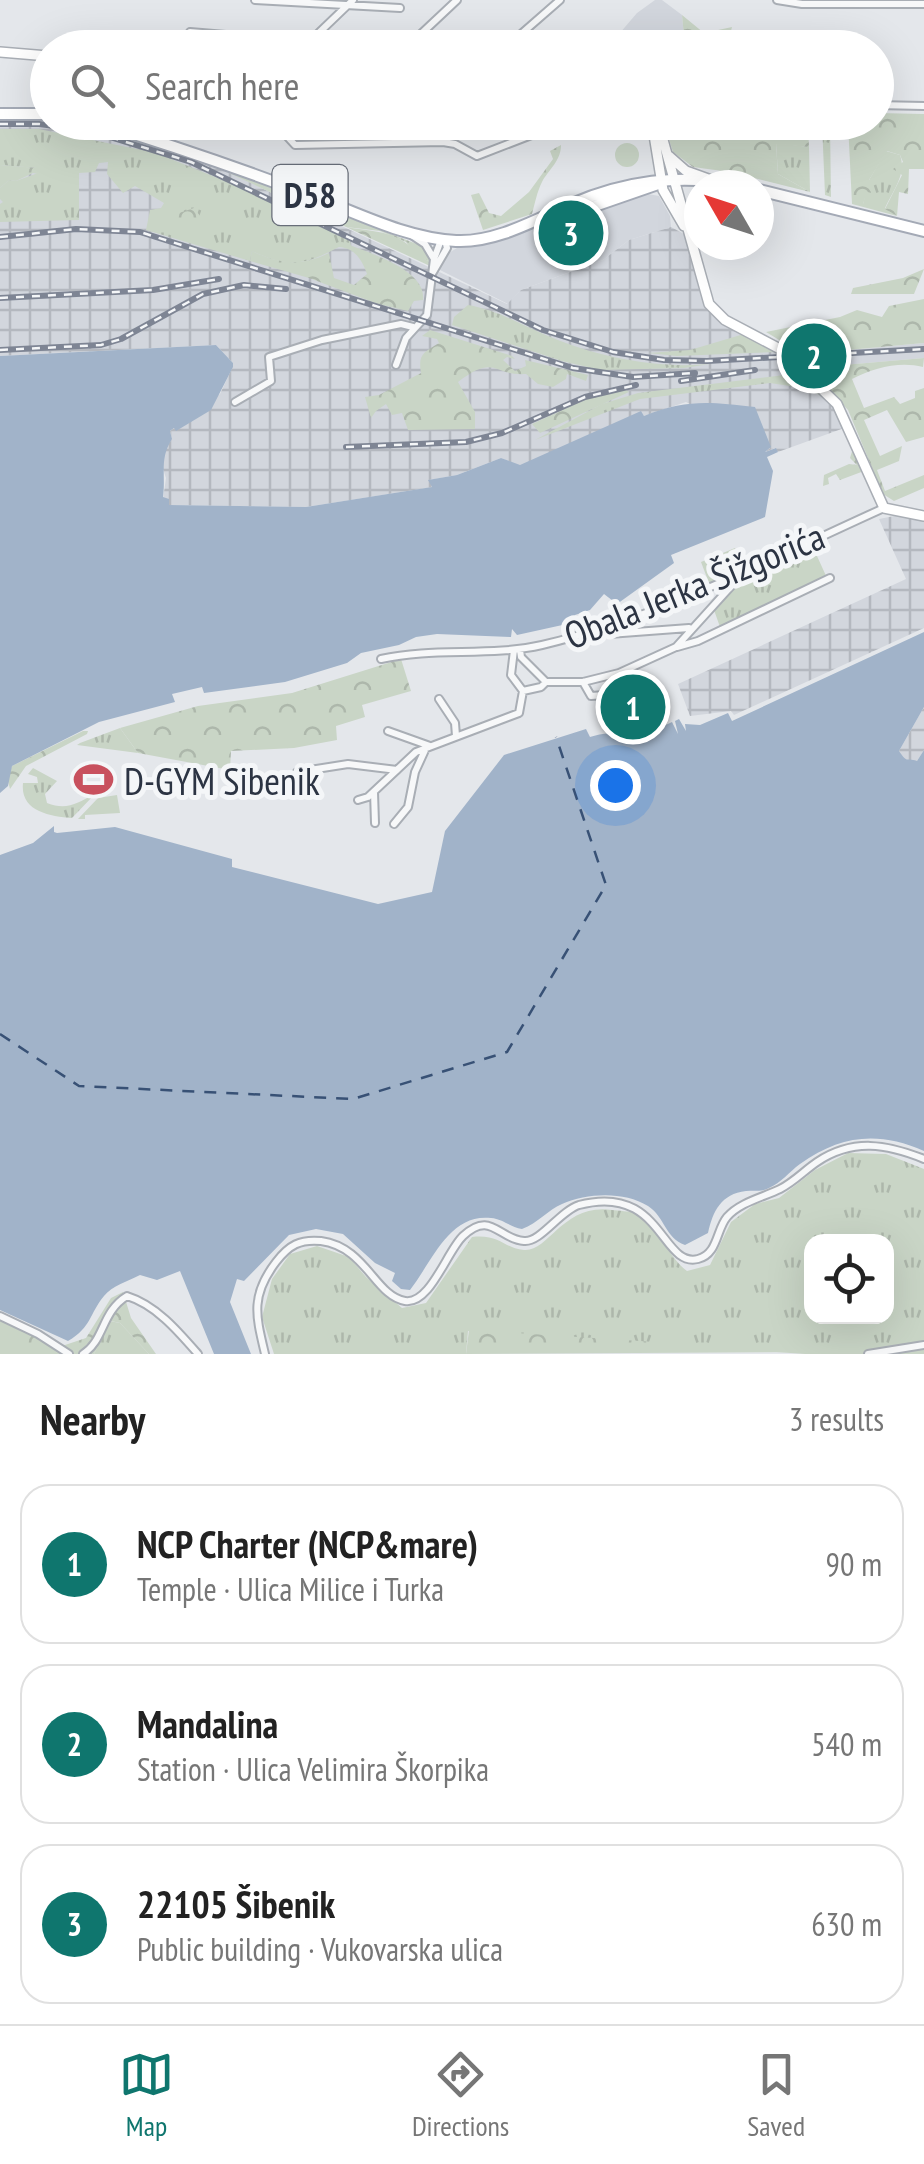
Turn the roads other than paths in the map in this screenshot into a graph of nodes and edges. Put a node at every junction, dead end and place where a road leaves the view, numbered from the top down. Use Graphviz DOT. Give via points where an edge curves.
graph roads {
  1 [pos="255,0"];
  2 [pos="456,0"];
  3 [pos="560,0"];
  4 [pos="777,0"];
  5 [pos="879,1"];
  6 [pos="351,2"];
  7 [pos="924,4"];
  8 [pos="400,8"];
  9 [pos="321,30"];
  10 [pos="425,30"];
  11 [pos="526,30"];
  12 [pos="0,52"];
  13 [pos="30,54"];
  14 [pos="894,106"];
  15 [pos="924,106"];
  16 [pos="0,114"];
  17 [pos="30,114"];
  18 [pos="151,140"];
  19 [pos="291,140"];
  20 [pos="518,140"];
  21 [pos="655,140"];
  22 [pos="663,140"];
  23 [pos="667,154"];
  24 [pos="686,170"];
  25 [pos="676,181"];
  26 [pos="684,181"];
  27 [pos="662,182"];
  28 [pos="774,194"];
  29 [pos="684,219"];
  30 [pos="684,225"];
  31 [pos="924,230"];
  32 [pos="408,233"];
  33 [pos="444,240"];
  34 [pos="434,259"];
  35 [pos="697,260"];
  36 [pos="433,273"];
  37 [pos="413,328"];
  38 [pos="396,365"];
  39 [pos="236,402"];
  40 [pos="884,508"];
  41 [pos="924,516"];
  42 [pos="745,571"];
  43 [pos="830,578"];
  44 [pos="605,627"];
  45 [pos="692,628"];
  46 [pos="676,647"];
  47 [pos="517,650"];
  48 [pos="382,660"];
  49 [pos="619,673"];
  50 [pos="546,682"];
  51 [pos="584,682"];
  52 [pos="523,691"];
  53 [pos="439,699"];
  54 [pos="388,731"];
  55 [pos="456,736"];
  56 [pos="428,747"];
  57 [pos="397,770"];
  58 [pos="297,772"];
  59 [pos="374,792"];
  60 [pos="358,800"];
  61 [pos="375,824"];
  62 [pos="394,824"];
  63 [pos="924,1159"];
  64 [pos="0,1316"];
  65 [pos="924,1344"];
  66 [pos="69,1354"];
  67 [pos="82,1354"];
  68 [pos="198,1354"];
  69 [pos="265,1354"];
  70 [pos="868,1354"];
  1 -- 6 [label="street"];
  2 -- 10 [label="street"];
  3 -- 11 [label="street"];
  4 -- 5 [label="street"];
  5 -- 7 [label="street"];
  6 -- 8 [label="street"];
  6 -- 9 [label="street"];
  12 -- 13 [label="street"];
  14 -- 15 [label="street"];
  16 -- 17 [label="main road"];
  18 -- 32 [label="main road, D58"];
  19 -- 20 [label="street" via="443,142 477,156"];
  21 -- 27 [label="street"];
  22 -- 23 [label="street"];
  23 -- 24 [label="street"];
  23 -- 25 [label="street"];
  25 -- 26 [label="main road, D58"];
  25 -- 27 [label="main road, D58"];
  25 -- 29 [label="street"];
  27 -- 30 [label="street"];
  27 -- 33 [label="main road, D58" via="614,189 482,238"];
  28 -- 31 [label="main road"];
  32 -- 33 [label="main road, D58"];
  32 -- 34 [label="street"];
  33 -- 34 [label="street"];
  33 -- 36 [label="street" via="447,248"];
  34 -- 36 [label="street"];
  35 -- 40 [label="street" via="713,310 780,349 837,404"];
  36 -- 37 [label="street" via="427,315"];
  37 -- 38 [label="street"];
  37 -- 39 [label="street" via="402,324 322,340 269,357 271,380"];
  40 -- 41 [label="street"];
  40 -- 42 [label="street, Obala Jerka Šižgorića"];
  42 -- 44 [label="street, Obala Jerka Šižgorića"];
  42 -- 45 [label="street"];
  43 -- 46 [label="street"];
  44 -- 45 [label="street" via="609,634"];
  44 -- 47 [label="street, Obala Jerka Šižgorića"];
  45 -- 46 [label="street"];
  46 -- 49 [label="street"];
  47 -- 48 [label="street, Obala Jerka Šižgorića"];
  47 -- 50 [label="street"];
  47 -- 52 [label="street" via="512,675"];
  49 -- 51 [label="street"];
  49 -- 51 [label="street" via="616,695 591,696"];
  50 -- 51 [label="street"];
  50 -- 52 [label="street"];
  52 -- 55 [label="street" via="518,713"];
  53 -- 55 [label="street"];
  54 -- 56 [label="street"];
  55 -- 56 [label="street"];
  56 -- 57 [label="street"];
  56 -- 62 [label="street" via="408,807"];
  57 -- 58 [label="street" via="348,764"];
  57 -- 59 [label="street"];
  59 -- 60 [label="street"];
  59 -- 61 [label="street"];
  63 -- 69 [label="street" via="892,1146 846,1147 728,1217 700,1259 674,1254 649,1218 616,1202 575,1206 533,1240 476,1226 429,1288 405,1301 335,1243 291,1245 267,1275 256,1307"];
  64 -- 66 [label="street"];
  65 -- 70 [label="street"];
  67 -- 68 [label="street" via="126,1296 159,1314"];
}
